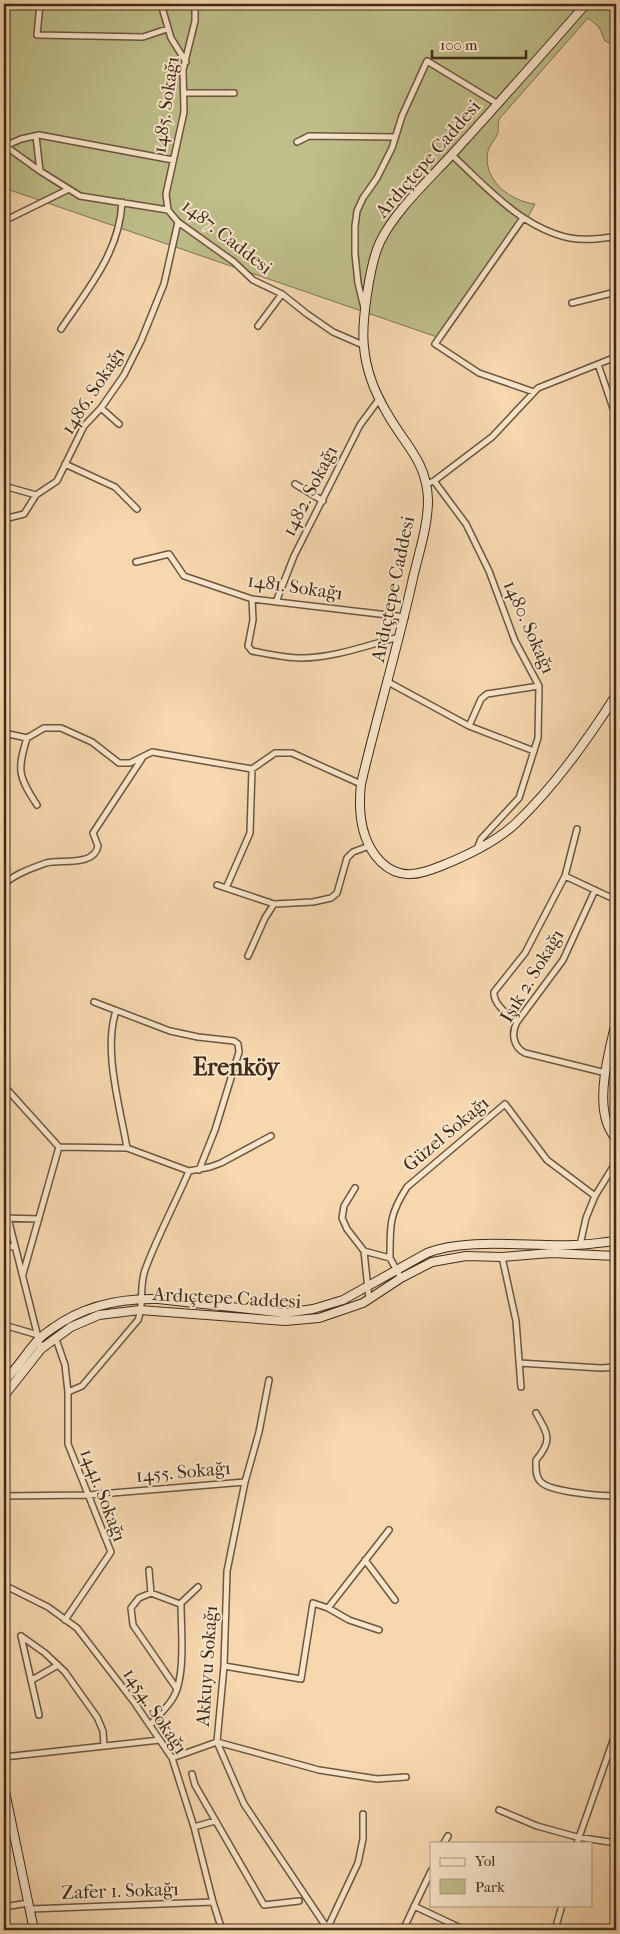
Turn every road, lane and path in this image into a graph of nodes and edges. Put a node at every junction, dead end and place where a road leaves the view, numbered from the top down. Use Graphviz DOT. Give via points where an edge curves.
graph roads {
  1 [pos="40,4"];
  2 [pos="161,4"];
  3 [pos="195,4"];
  4 [pos="586,4"];
  5 [pos="167,29"];
  6 [pos="186,62"];
  7 [pos="234,92"];
  8 [pos="184,93"];
  9 [pos="498,104"];
  10 [pos="36,136"];
  11 [pos="395,137"];
  12 [pos="297,142"];
  13 [pos="4,145"];
  14 [pos="452,155"];
  15 [pos="173,160"];
  16 [pos="40,171"];
  17 [pos="69,189"];
  18 [pos="122,202"];
  19 [pos="168,210"];
  20 [pos="523,218"];
  21 [pos="4,221"];
  22 [pos="178,222"];
  23 [pos="616,236"];
  24 [pos="616,292"];
  25 [pos="282,294"];
  26 [pos="572,303"];
  27 [pos="365,313"];
  28 [pos="258,326"];
  29 [pos="61,329"];
  30 [pos="363,345"];
  31 [pos="616,357"];
  32 [pos="598,364"];
  33 [pos="534,392"];
  34 [pos="380,398"];
  35 [pos="102,408"];
  36 [pos="616,417"];
  37 [pos="119,424"];
  38 [pos="65,464"];
  39 [pos="434,481"];
  40 [pos="295,484"];
  41 [pos="426,484"];
  42 [pos="4,486"];
  43 [pos="36,495"];
  44 [pos="323,501"];
  45 [pos="137,509"];
  46 [pos="4,519"];
  47 [pos="136,562"];
  48 [pos="252,598"];
  49 [pos="276,602"];
  50 [pos="404,617"];
  51 [pos="400,637"];
  52 [pos="388,682"];
  53 [pos="539,686"];
  54 [pos="616,695"];
  55 [pos="469,726"];
  56 [pos="4,733"];
  57 [pos="27,738"];
  58 [pos="534,751"];
  59 [pos="143,756"];
  60 [pos="252,769"];
  61 [pos="361,784"];
  62 [pos="37,805"];
  63 [pos="578,829"];
  64 [pos="369,846"];
  65 [pos="476,851"];
  66 [pos="564,876"];
  67 [pos="4,884"];
  68 [pos="217,885"];
  69 [pos="226,888"];
  70 [pos="595,890"];
  71 [pos="616,900"];
  72 [pos="274,904"];
  73 [pos="248,956"];
  74 [pos="94,1002"];
  75 [pos="116,1011"];
  76 [pos="517,1022"];
  77 [pos="616,1022"];
  78 [pos="606,1073"];
  79 [pos="4,1086"];
  80 [pos="271,1136"];
  81 [pos="616,1140"];
  82 [pos="59,1147"];
  83 [pos="127,1148"];
  84 [pos="616,1162"];
  85 [pos="199,1170"];
  86 [pos="189,1171"];
  87 [pos="355,1188"];
  88 [pos="595,1196"];
  89 [pos="6,1218"];
  90 [pos="39,1219"];
  91 [pos="616,1241"];
  92 [pos="580,1245"];
  93 [pos="4,1246"];
  94 [pos="15,1247"];
  95 [pos="364,1250"];
  96 [pos="616,1256"];
  97 [pos="502,1257"];
  98 [pos="390,1258"];
  99 [pos="396,1269"];
  100 [pos="23,1276"];
  101 [pos="401,1278"];
  102 [pos="368,1286"];
  103 [pos="140,1299"];
  104 [pos="369,1299"];
  105 [pos="140,1310"];
  106 [pos="4,1325"];
  107 [pos="38,1337"];
  108 [pos="56,1339"];
  109 [pos="41,1350"];
  110 [pos="519,1363"];
  111 [pos="616,1367"];
  112 [pos="269,1380"];
  113 [pos="4,1381"];
  114 [pos="521,1387"];
  115 [pos="68,1392"];
  116 [pos="4,1396"];
  117 [pos="536,1413"];
  118 [pos="245,1482"];
  119 [pos="88,1495"];
  120 [pos="4,1496"];
  121 [pos="616,1496"];
  122 [pos="389,1530"];
  123 [pos="365,1560"];
  124 [pos="149,1570"];
  125 [pos="4,1584"];
  126 [pos="198,1588"];
  127 [pos="151,1593"];
  128 [pos="395,1600"];
  129 [pos="180,1604"];
  130 [pos="328,1608"];
  131 [pos="65,1620"];
  132 [pos="379,1630"];
  133 [pos="58,1666"];
  134 [pos="224,1666"];
  135 [pos="32,1680"];
  136 [pos="177,1689"];
  137 [pos="39,1715"];
  138 [pos="150,1725"];
  139 [pos="616,1732"];
  140 [pos="160,1740"];
  141 [pos="217,1742"];
  142 [pos="104,1746"];
  143 [pos="4,1756"];
  144 [pos="172,1758"];
  145 [pos="192,1774"];
  146 [pos="406,1777"];
  147 [pos="4,1790"];
  148 [pos="499,1810"];
  149 [pos="363,1814"];
  150 [pos="215,1820"];
  151 [pos="194,1827"];
  152 [pos="448,1836"];
  153 [pos="577,1840"];
  154 [pos="445,1842"];
  155 [pos="616,1843"];
  156 [pos="430,1873"];
  157 [pos="299,1901"];
  158 [pos="213,1902"];
  159 [pos="29,1906"];
  160 [pos="414,1906"];
  161 [pos="562,1906"];
  162 [pos="4,1907"];
  163 [pos="326,1929"];
  164 [pos="34,1930"];
  165 [pos="222,1930"];
  166 [pos="403,1930"];
  167 [pos="465,1930"];
  168 [pos="555,1930"];
  1 -- 5 [label="street" via="37,35 143,37"];
  2 -- 5 [label="street"];
  3 -- 6 [label="street, 1485. Sokağı" via="195,21"];
  4 -- 9 [label="street, Ardıçtepe Caddesi"];
  5 -- 6 [label="street"];
  6 -- 8 [label="street, 1485. Sokağı"];
  7 -- 8 [label="street"];
  8 -- 15 [label="street, 1485. Sokağı" via="184,112"];
  9 -- 11 [label="street" via="427,61"];
  9 -- 14 [label="street, Ardıçtepe Caddesi"];
  10 -- 13 [label="street"];
  10 -- 15 [label="street"];
  10 -- 16 [label="street"];
  11 -- 12 [label="street" via="309,136"];
  11 -- 27 [label="street" via="378,178 357,211 356,264"];
  13 -- 16 [label="street, 1487. Caddesi"];
  14 -- 20 [label="street"];
  14 -- 27 [label="street, Ardıçtepe Caddesi" via="412,198 380,242"];
  15 -- 19 [label="street, 1485. Sokağı" via="166,194"];
  16 -- 17 [label="street, 1487. Caddesi"];
  17 -- 18 [label="street, 1487. Caddesi" via="80,196"];
  17 -- 21 [label="street"];
  18 -- 19 [label="street, 1487. Caddesi"];
  18 -- 29 [label="street" via="120,228 111,252"];
  19 -- 22 [label="street, 1487. Caddesi"];
  20 -- 23 [label="street" via="570,238 592,240"];
  20 -- 33 [label="street" via="435,344 479,373"];
  22 -- 25 [label="street, 1487. Caddesi" via="234,262 253,280"];
  22 -- 35 [label="street, 1486. Sokağı" via="164,284 141,341"];
  24 -- 26 [label="street"];
  25 -- 28 [label="street"];
  25 -- 30 [label="street, 1487. Caddesi" via="333,332"];
  27 -- 30 [label="street, Ardıçtepe Caddesi"];
  30 -- 34 [label="street, Ardıçtepe Caddesi" via="370,378"];
  31 -- 32 [label="street"];
  32 -- 33 [label="street"];
  32 -- 36 [label="street"];
  33 -- 39 [label="street" via="492,437"];
  34 -- 41 [label="street, Ardıçtepe Caddesi" via="387,414 411,447 424,472"];
  34 -- 44 [label="street, 1482. Sokağı" via="360,425"];
  35 -- 37 [label="street"];
  35 -- 38 [label="street, 1486. Sokağı" via="84,426"];
  38 -- 43 [label="street, 1486. Sokağı" via="57,481"];
  38 -- 45 [label="street" via="115,487"];
  39 -- 41 [label="street"];
  39 -- 53 [label="street, 1480. Sokağı" via="466,524 489,571 515,641"];
  40 -- 44 [label="street"];
  41 -- 50 [label="street, Ardıçtepe Caddesi" via="428,500 424,534"];
  42 -- 43 [label="street"];
  43 -- 46 [label="street, 1486. Sokağı" via="24,514"];
  44 -- 49 [label="street, 1482. Sokağı" via="294,556"];
  47 -- 48 [label="street, 1481. Sokağı" via="169,554 184,576"];
  48 -- 49 [label="street, 1481. Sokağı"];
  48 -- 51 [label="street" via="253,620 248,646 252,651 301,658 324,657"];
  49 -- 50 [label="street, 1481. Sokağı"];
  50 -- 51 [label="street, Ardıçtepe Caddesi"];
  51 -- 52 [label="street, Ardıçtepe Caddesi"];
  52 -- 55 [label="street"];
  52 -- 61 [label="street, Ardıçtepe Caddesi"];
  53 -- 55 [label="street" via="487,694 481,699"];
  53 -- 58 [label="street, 1480. Sokağı" via="538,738"];
  54 -- 65 [label="street, Ardıçtepe Caddesi" via="587,740 553,782 515,824"];
  55 -- 58 [label="street"];
  56 -- 57 [label="street"];
  57 -- 59 [label="street" via="44,728 61,728 92,742 120,763 130,763"];
  57 -- 62 [label="street" via="21,759 21,776"];
  58 -- 65 [label="street, 1480. Sokağı" via="520,798 481,839"];
  59 -- 60 [label="street" via="152,752"];
  59 -- 67 [label="street" via="93,832 98,846 95,854 80,861 48,863"];
  60 -- 61 [label="street" via="276,753 292,753"];
  60 -- 69 [label="street" via="250,833"];
  61 -- 64 [label="street, Ardıçtepe Caddesi" via="362,821"];
  63 -- 66 [label="street"];
  64 -- 65 [label="street, Ardıçtepe Caddesi" via="387,868 410,875 427,872"];
  64 -- 72 [label="street" via="347,858 337,893 331,898"];
  66 -- 70 [label="street"];
  66 -- 76 [label="street" via="531,943 494,992 494,999"];
  68 -- 69 [label="street"];
  69 -- 72 [label="street"];
  70 -- 71 [label="street"];
  70 -- 76 [label="street, Işık 2. Sokağı" via="563,960"];
  72 -- 73 [label="street"];
  74 -- 75 [label="street"];
  75 -- 83 [label="street" via="111,1053"];
  75 -- 85 [label="street" via="170,1031 234,1041 239,1046 240,1052 215,1130"];
  76 -- 78 [label="street, Işık 2. Sokağı" via="513,1033 521,1051"];
  77 -- 78 [label="street"];
  78 -- 81 [label="street" via="603,1098 607,1122"];
  79 -- 82 [label="street"];
  80 -- 85 [label="street" via="221,1163"];
  82 -- 83 [label="street"];
  82 -- 90 [label="street"];
  83 -- 86 [label="street"];
  84 -- 88 [label="street"];
  85 -- 86 [label="street"];
  86 -- 103 [label="street" via="144,1272"];
  87 -- 95 [label="street" via="344,1206 342,1218"];
  88 -- 92 [label="street"];
  88 -- 98 [label="street, Güzel Sokağı" via="548,1160 505,1104 407,1186 396,1203 390,1222"];
  89 -- 90 [label="street"];
  89 -- 94 [label="street"];
  90 -- 100 [label="street"];
  91 -- 92 [label="street"];
  92 -- 99 [label="street" via="439,1248"];
  93 -- 94 [label="street"];
  94 -- 100 [label="street"];
  95 -- 98 [label="street"];
  95 -- 102 [label="street"];
  96 -- 97 [label="street, Ardıçtepe Caddesi" via="551,1253"];
  97 -- 101 [label="street, Ardıçtepe Caddesi" via="466,1256 432,1262"];
  97 -- 110 [label="street" via="516,1321"];
  98 -- 99 [label="street"];
  99 -- 101 [label="street"];
  99 -- 102 [label="street"];
  100 -- 107 [label="street"];
  101 -- 104 [label="street, Ardıçtepe Caddesi"];
  102 -- 103 [label="street" via="343,1300 285,1313"];
  102 -- 104 [label="street"];
  103 -- 105 [label="street"];
  103 -- 107 [label="street" via="106,1302 88,1308"];
  104 -- 105 [label="street, Ardıçtepe Caddesi" via="319,1318 285,1321"];
  105 -- 108 [label="street, Ardıçtepe Caddesi" via="99,1315 70,1327"];
  105 -- 115 [label="street" via="136,1322 82,1386"];
  106 -- 107 [label="street"];
  107 -- 109 [label="street"];
  107 -- 113 [label="street"];
  108 -- 109 [label="street, Ardıçtepe Caddesi"];
  108 -- 115 [label="street, 1441. Sokağı" via="65,1365"];
  109 -- 116 [label="street, Ardıçtepe Caddesi"];
  110 -- 111 [label="street"];
  110 -- 114 [label="street"];
  112 -- 118 [label="street, Akkuyu Sokağı"];
  115 -- 119 [label="street, 1441. Sokağı" via="68,1444"];
  117 -- 121 [label="street" via="547,1438 544,1451 536,1460 541,1483 594,1496"];
  118 -- 119 [label="street, 1455. Sokağı"];
  118 -- 134 [label="street, Akkuyu Sokağı" via="227,1570"];
  119 -- 120 [label="street, 1455. Sokağı"];
  119 -- 131 [label="street, 1441. Sokağı" via="111,1552"];
  122 -- 123 [label="street"];
  123 -- 128 [label="street"];
  123 -- 130 [label="street"];
  124 -- 127 [label="street"];
  125 -- 131 [label="street, 1454. Sokağı" via="48,1607"];
  126 -- 129 [label="street"];
  127 -- 129 [label="street"];
  127 -- 136 [label="street" via="134,1602 133,1625"];
  129 -- 136 [label="street" via="181,1673"];
  130 -- 132 [label="street" via="349,1620"];
  130 -- 134 [label="street" via="313,1603 301,1679"];
  131 -- 138 [label="street, 1454. Sokağı" via="76,1628"];
  133 -- 135 [label="street"];
  133 -- 135 [label="street" via="22,1636"];
  133 -- 142 [label="street" via="97,1717 103,1731"];
  134 -- 141 [label="street, Akkuyu Sokağı"];
  135 -- 137 [label="street"];
  136 -- 138 [label="street" via="173,1699"];
  138 -- 140 [label="street, 1454. Sokağı"];
  139 -- 153 [label="street"];
  140 -- 142 [label="street"];
  140 -- 144 [label="street, 1454. Sokağı"];
  141 -- 144 [label="street"];
  141 -- 146 [label="street" via="320,1770 377,1779"];
  141 -- 163 [label="street, Akkuyu Sokağı" via="244,1804"];
  142 -- 143 [label="street"];
  144 -- 151 [label="street, 1454. Sokağı"];
  145 -- 150 [label="street"];
  147 -- 159 [label="street"];
  148 -- 153 [label="street"];
  149 -- 163 [label="street" via="358,1864"];
  150 -- 151 [label="street"];
  150 -- 157 [label="street" via="264,1905"];
  151 -- 158 [label="street, 1454. Sokağı"];
  152 -- 154 [label="street"];
  153 -- 155 [label="street"];
  156 -- 160 [label="street"];
  158 -- 159 [label="street, Zafer 1. Sokağı"];
  158 -- 165 [label="street, 1454. Sokağı"];
  159 -- 162 [label="street, Zafer 1. Sokağı"];
  159 -- 164 [label="street"];
  160 -- 166 [label="street"];
  160 -- 167 [label="street"];
  161 -- 168 [label="street"];
}
